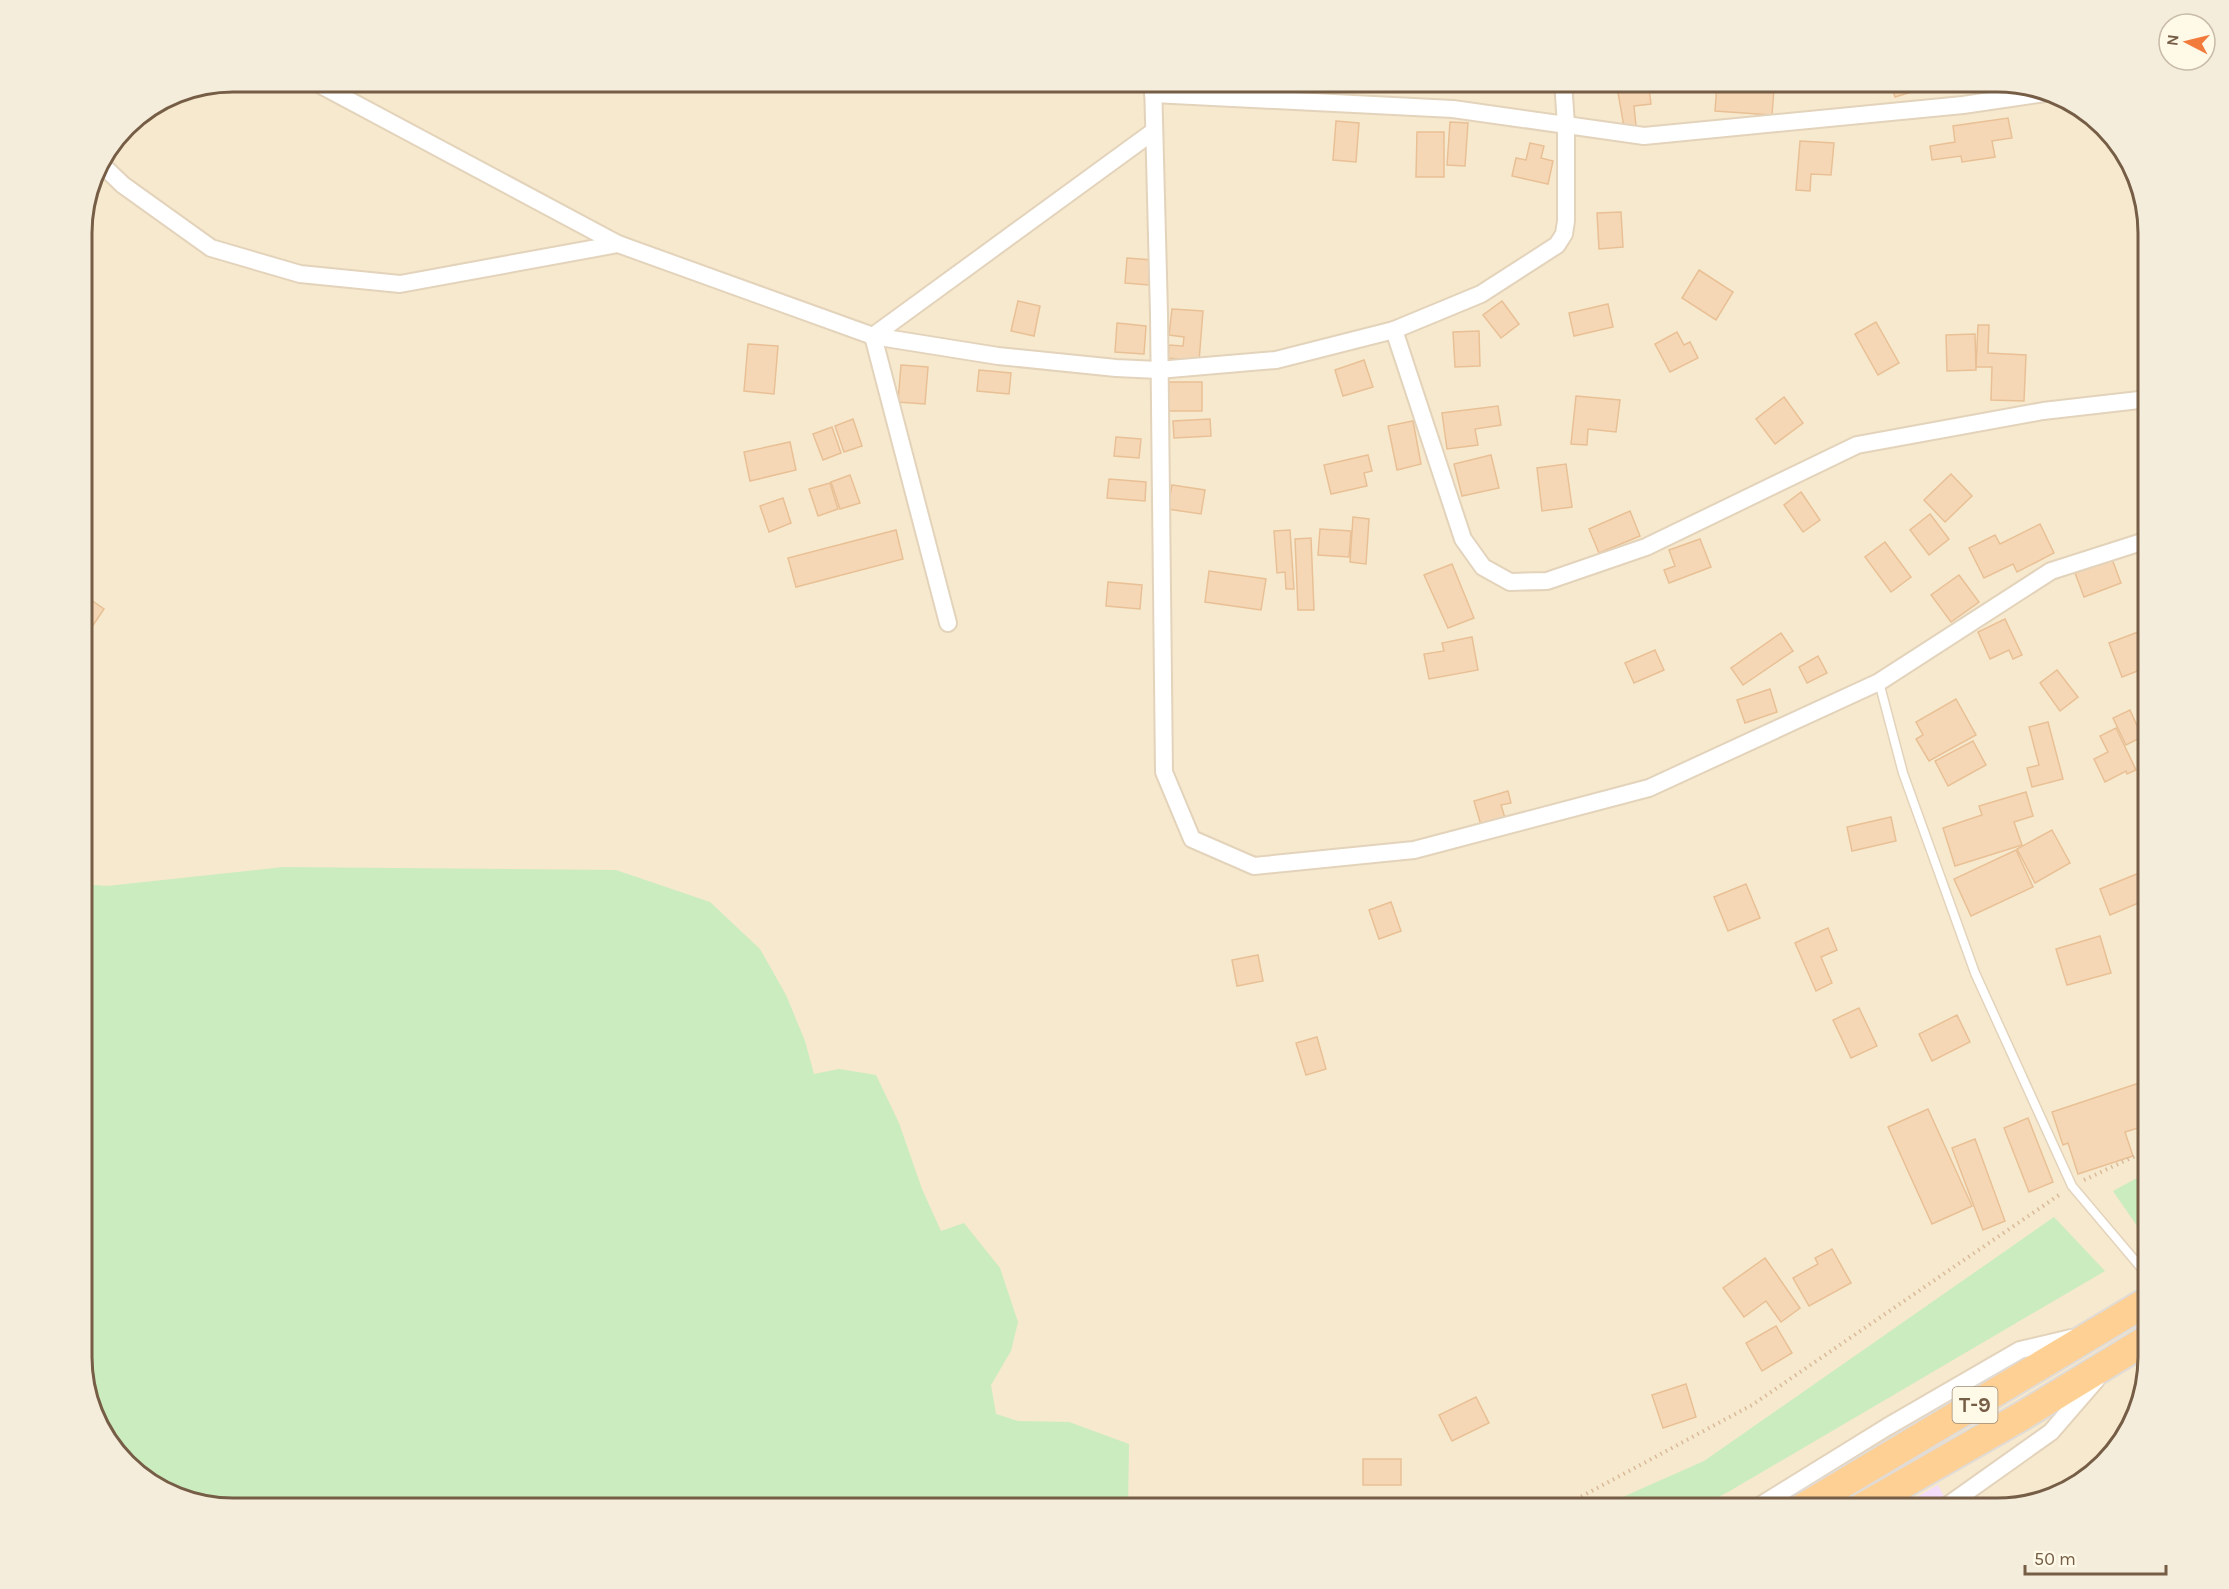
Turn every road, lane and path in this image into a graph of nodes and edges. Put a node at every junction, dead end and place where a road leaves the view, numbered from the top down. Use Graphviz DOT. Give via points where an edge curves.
graph roads {
  1 [pos="334,92"];
  2 [pos="1153,92"];
  3 [pos="1221,92"];
  4 [pos="1564,92"];
  5 [pos="2029,95"];
  6 [pos="1566,125"];
  7 [pos="1154,131"];
  8 [pos="106,169"];
  9 [pos="618,244"];
  10 [pos="1394,330"];
  11 [pos="873,336"];
  12 [pos="1158,370"];
  13 [pos="2138,400"];
  14 [pos="2138,543"];
  15 [pos="948,623"];
  16 [pos="1879,682"];
  17 [pos="2138,1155"];
  18 [pos="2072,1186"];
  19 [pos="2138,1264"];
  20 [pos="2138,1306"];
  21 [pos="2098,1331"];
  22 [pos="2138,1345"];
  23 [pos="2111,1361"];
  24 [pos="1579,1498"];
  25 [pos="1772,1498"];
  26 [pos="1819,1498"];
  27 [pos="1878,1498"];
  28 [pos="1958,1498"];
  1 -- 9 [label="street"];
  2 -- 7 [label="street"];
  3 -- 6 [label="street" via="1454,109"];
  4 -- 6 [label="street"];
  5 -- 6 [label="street" via="1644,136"];
  6 -- 10 [label="street" via="1566,221 1557,245 1481,294"];
  7 -- 11 [label="street"];
  7 -- 12 [label="street"];
  8 -- 9 [label="street" via="211,248 300,274 400,284"];
  9 -- 11 [label="street"];
  10 -- 12 [label="street" via="1276,360"];
  10 -- 13 [label="street" via="1463,539 1483,567 1510,582 1547,581 1646,547 1857,445 2043,411"];
  11 -- 12 [label="street" via="998,356"];
  11 -- 15 [label="street"];
  12 -- 16 [label="street" via="1164,772 1192,839 1254,866 1414,850 1649,788"];
  14 -- 16 [label="street" via="2051,571"];
  16 -- 18 [label="lane" via="1903,773 1975,973"];
  17 -- 18 [label="path"];
  18 -- 19 [label="lane"];
  18 -- 24 [label="path" via="1752,1405"];
  20 -- 21 [label="highway, T-9"];
  21 -- 25 [label="street" via="2020,1350"];
  21 -- 26 [label="highway, T-9"];
  22 -- 23 [label="highway, T-9"];
  23 -- 27 [label="highway, T-9"];
  23 -- 28 [label="street" via="2051,1432"];
}
